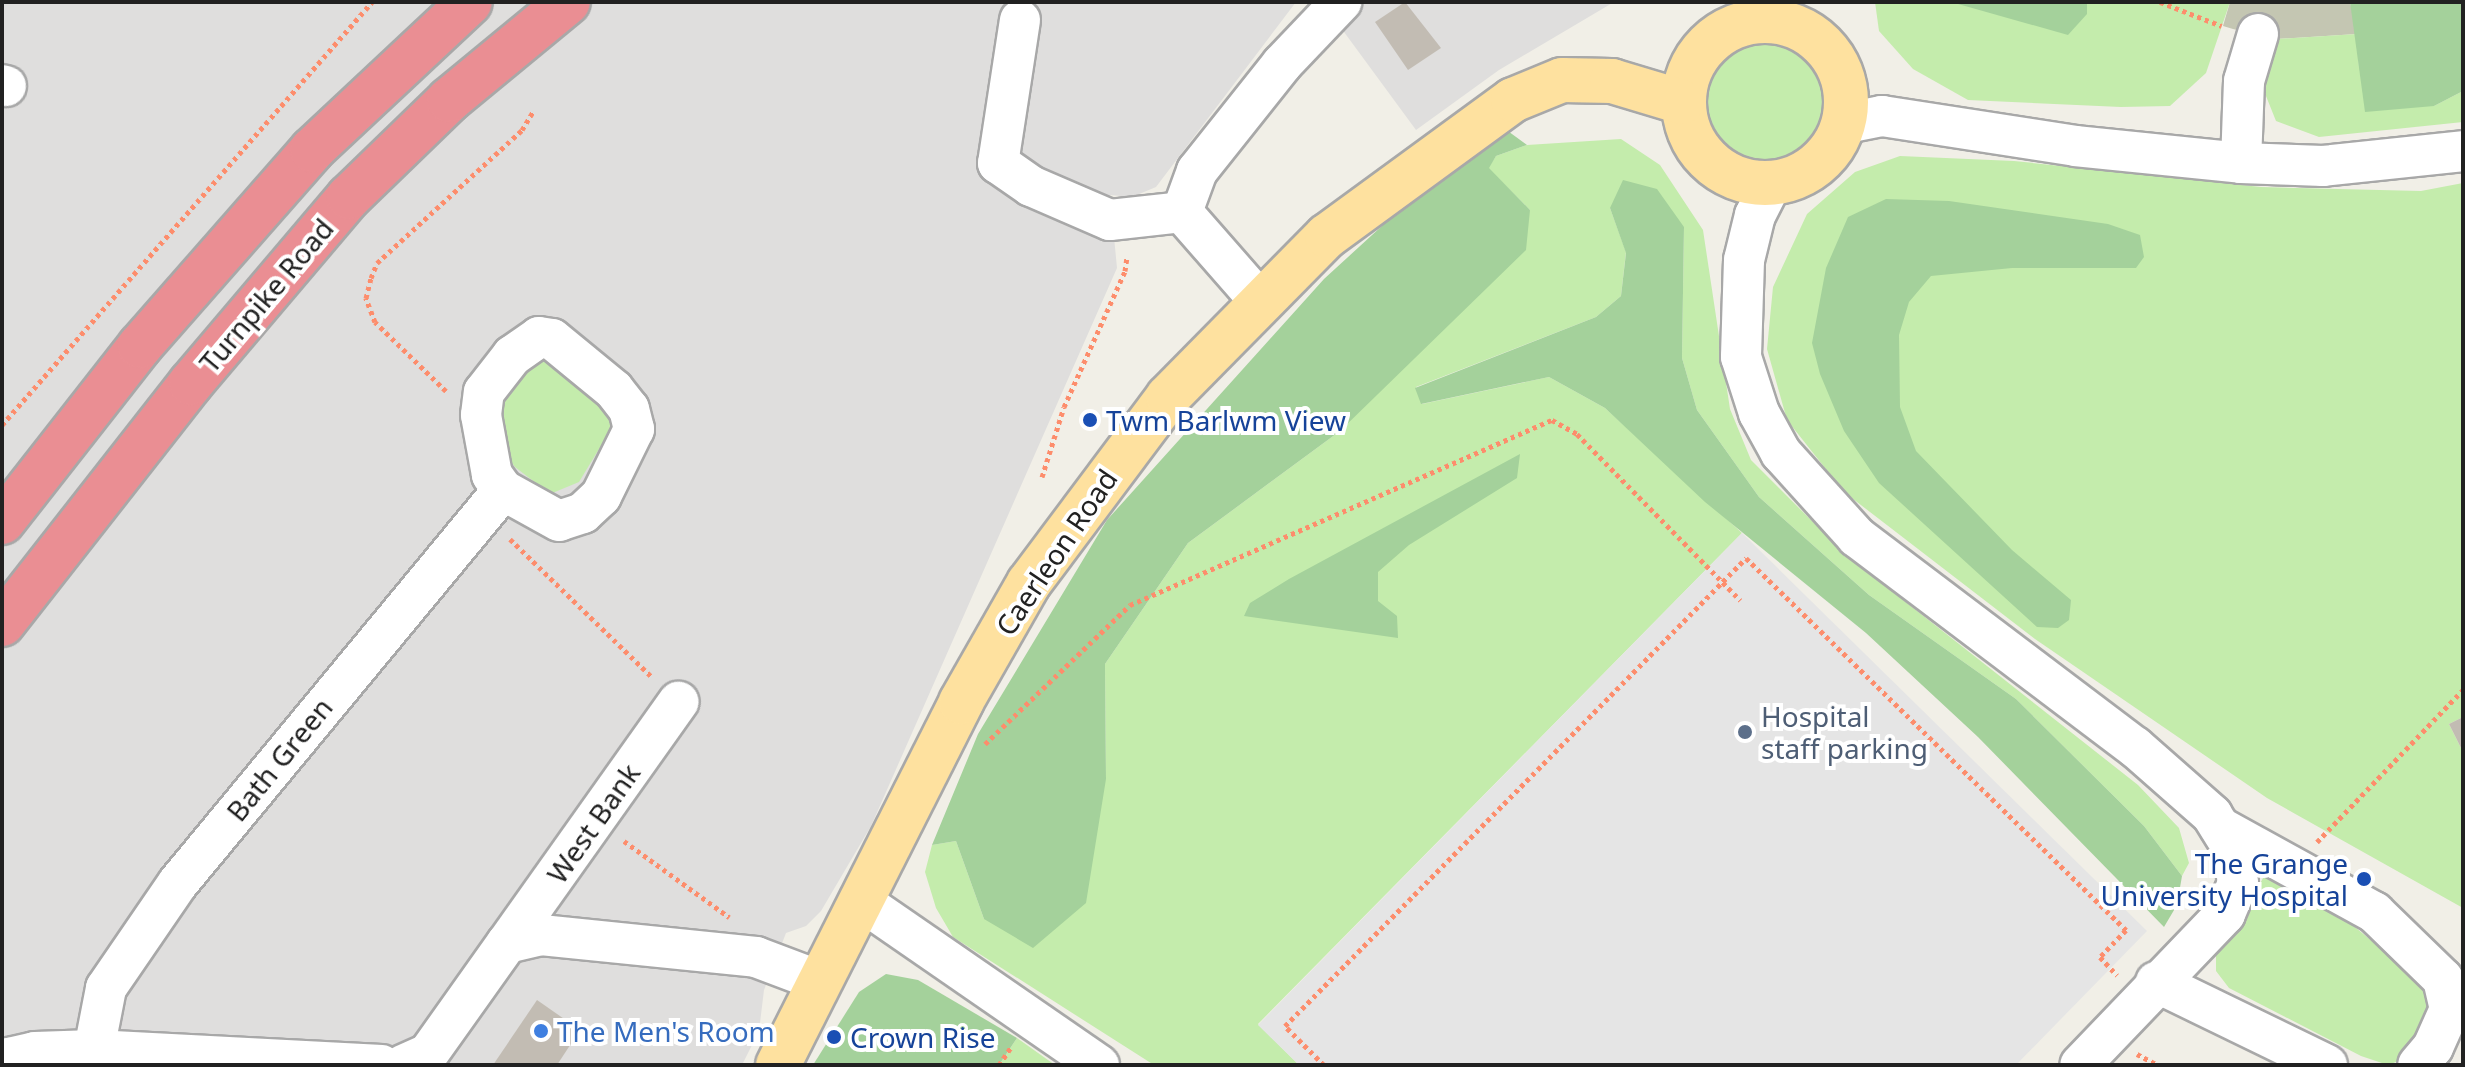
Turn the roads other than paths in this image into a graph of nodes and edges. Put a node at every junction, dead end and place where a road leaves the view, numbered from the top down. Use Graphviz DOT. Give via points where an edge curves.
graph roads {
  1 [pos="470,2"];
  2 [pos="568,2"];
  3 [pos="1341,2"];
  4 [pos="1804,14"];
  5 [pos="1020,20"];
  6 [pos="2258,34"];
  7 [pos="1682,102"];
  8 [pos="1842,124"];
  9 [pos="2463,151"];
  10 [pos="2241,163"];
  11 [pos="1771,184"];
  12 [pos="1182,212"];
  13 [pos="1259,300"];
  14 [pos="492,501"];
  15 [pos="2,522"];
  16 [pos="2,624"];
  17 [pos="678,702"];
  18 [pos="2221,828"];
  19 [pos="861,901"];
  20 [pos="507,943"];
  21 [pos="820,981"];
  22 [pos="2151,987"];
  23 [pos="94,1050"];
  24 [pos="352,1064"];
  25 [pos="4,1065"];
  26 [pos="382,1065"];
  27 [pos="403,1065"];
  28 [pos="778,1065"];
  29 [pos="1099,1065"];
  30 [pos="2080,1065"];
  31 [pos="2327,1065"];
  32 [pos="2418,1065"];
  1 -- 15 [label="highway" via="312,150 140,346"];
  2 -- 16 [label="highway, Turnpike Road" via="449,100 349,197 191,383"];
  3 -- 12 [label="street" via="1282,64 1197,171"];
  4 -- 7 [label="main road" via="1742,23 1719,34 1687,74"];
  4 -- 8 [label="main road" via="1844,83"];
  5 -- 12 [label="street" via="998,163 1086,213 1110,220"];
  6 -- 10 [label="street" via="2244,81"];
  7 -- 11 [label="main road" via="1697,149 1717,169 1742,181"];
  7 -- 13 [label="main road, Caerleon Road" via="1612,81 1562,80 1513,100 1327,236"];
  8 -- 10 [label="street" via="1895,118 2075,146"];
  8 -- 11 [label="main road" via="1821,161 1798,177"];
  9 -- 10 [label="street" via="2323,166"];
  11 -- 18 [label="street" via="1755,215 1744,260 1741,357 1759,413 1781,453 1857,537 2135,747"];
  12 -- 13 [label="street"];
  13 -- 19 [label="main road, Caerleon Road" via="1168,397 1029,583 961,702"];
  14 -- 14 [label="street" via="481,415 484,392 529,343 539,337 552,339 614,390 629,409 634,429 601,496 583,513 559,521"];
  14 -- 23 [label="street, Bath Green" via="178,883 106,988"];
  17 -- 20 [label="street, West Bank"];
  18 -- 22 [label="street" via="2233,848 2238,883 2225,914"];
  18 -- 32 [label="street" via="2374,912 2443,979 2450,1009 2433,1047"];
  19 -- 21 [label="main road, Caerleon Road"];
  19 -- 29 [label="street"];
  20 -- 21 [label="street" via="541,935 756,957"];
  20 -- 27 [label="street" via="428,1054"];
  21 -- 28 [label="main road, Caerleon Road"];
  22 -- 30 [label="street"];
  22 -- 31 [label="street"];
  23 -- 24 [label="street"];
  23 -- 25 [label="street" via="35,1052 9,1058"];
  24 -- 26 [label="street"];
}
